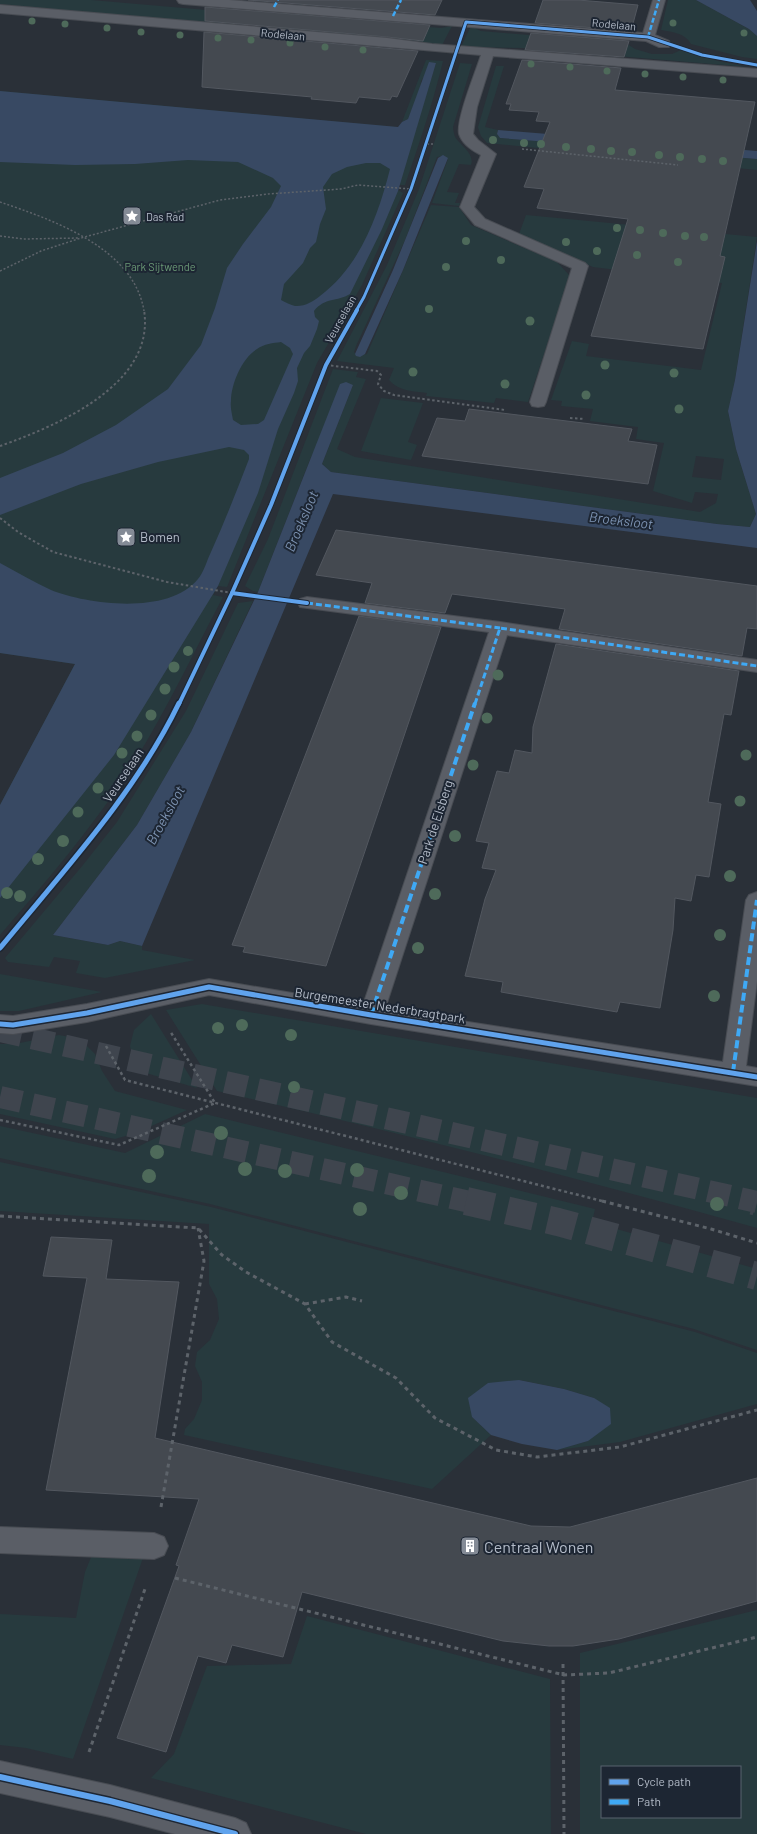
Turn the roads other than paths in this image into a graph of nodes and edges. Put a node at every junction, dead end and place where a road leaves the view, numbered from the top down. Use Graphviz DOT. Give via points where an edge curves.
graph roads {
  1 [pos="183,0"];
  2 [pos="401,0"];
  3 [pos="659,0"];
  4 [pos="276,4"];
  5 [pos="0,9"];
  6 [pos="393,16"];
  7 [pos="250,31"];
  8 [pos="648,37"];
  9 [pos="664,44"];
  10 [pos="488,53"];
  11 [pos="757,73"];
  12 [pos="538,402"];
  13 [pos="307,603"];
  14 [pos="500,628"];
  15 [pos="757,666"];
  16 [pos="757,900"];
  17 [pos="371,1015"];
  18 [pos="0,1024"];
  19 [pos="733,1072"];
  20 [pos="757,1077"];
  21 [pos="0,1540"];
  22 [pos="152,1559"];
  23 [pos="0,1777"];
  24 [pos="235,1834"];
  1 -- 4 [label="street, Rodelaan"];
  2 -- 6 [label="street"];
  3 -- 8 [label="street"];
  4 -- 6 [label="street, Rodelaan"];
  4 -- 7 [label="street"];
  5 -- 7 [label="street, Rodelaan"];
  6 -- 8 [label="street, Rodelaan"];
  7 -- 10 [label="street, Rodelaan"];
  8 -- 9 [label="street, Rodelaan"];
  10 -- 11 [label="street, Rodelaan"];
  10 -- 12 [label="street" via="467,121 466,133 474,145 489,154 467,207 480,222 580,266"];
  13 -- 14 [label="street"];
  14 -- 15 [label="street"];
  14 -- 17 [label="street, Park de Elsberg"];
  16 -- 19 [label="street"];
  17 -- 18 [label="street, Burgemeester Nederbragtpark" via="209,987 87,1013 13,1025"];
  17 -- 19 [label="street, Burgemeester Nederbragtpark"];
  19 -- 20 [label="street, Burgemeester Nederbragtpark"];
  21 -- 22 [label="street"];
  23 -- 24 [label="street" via="75,1793"];
}
